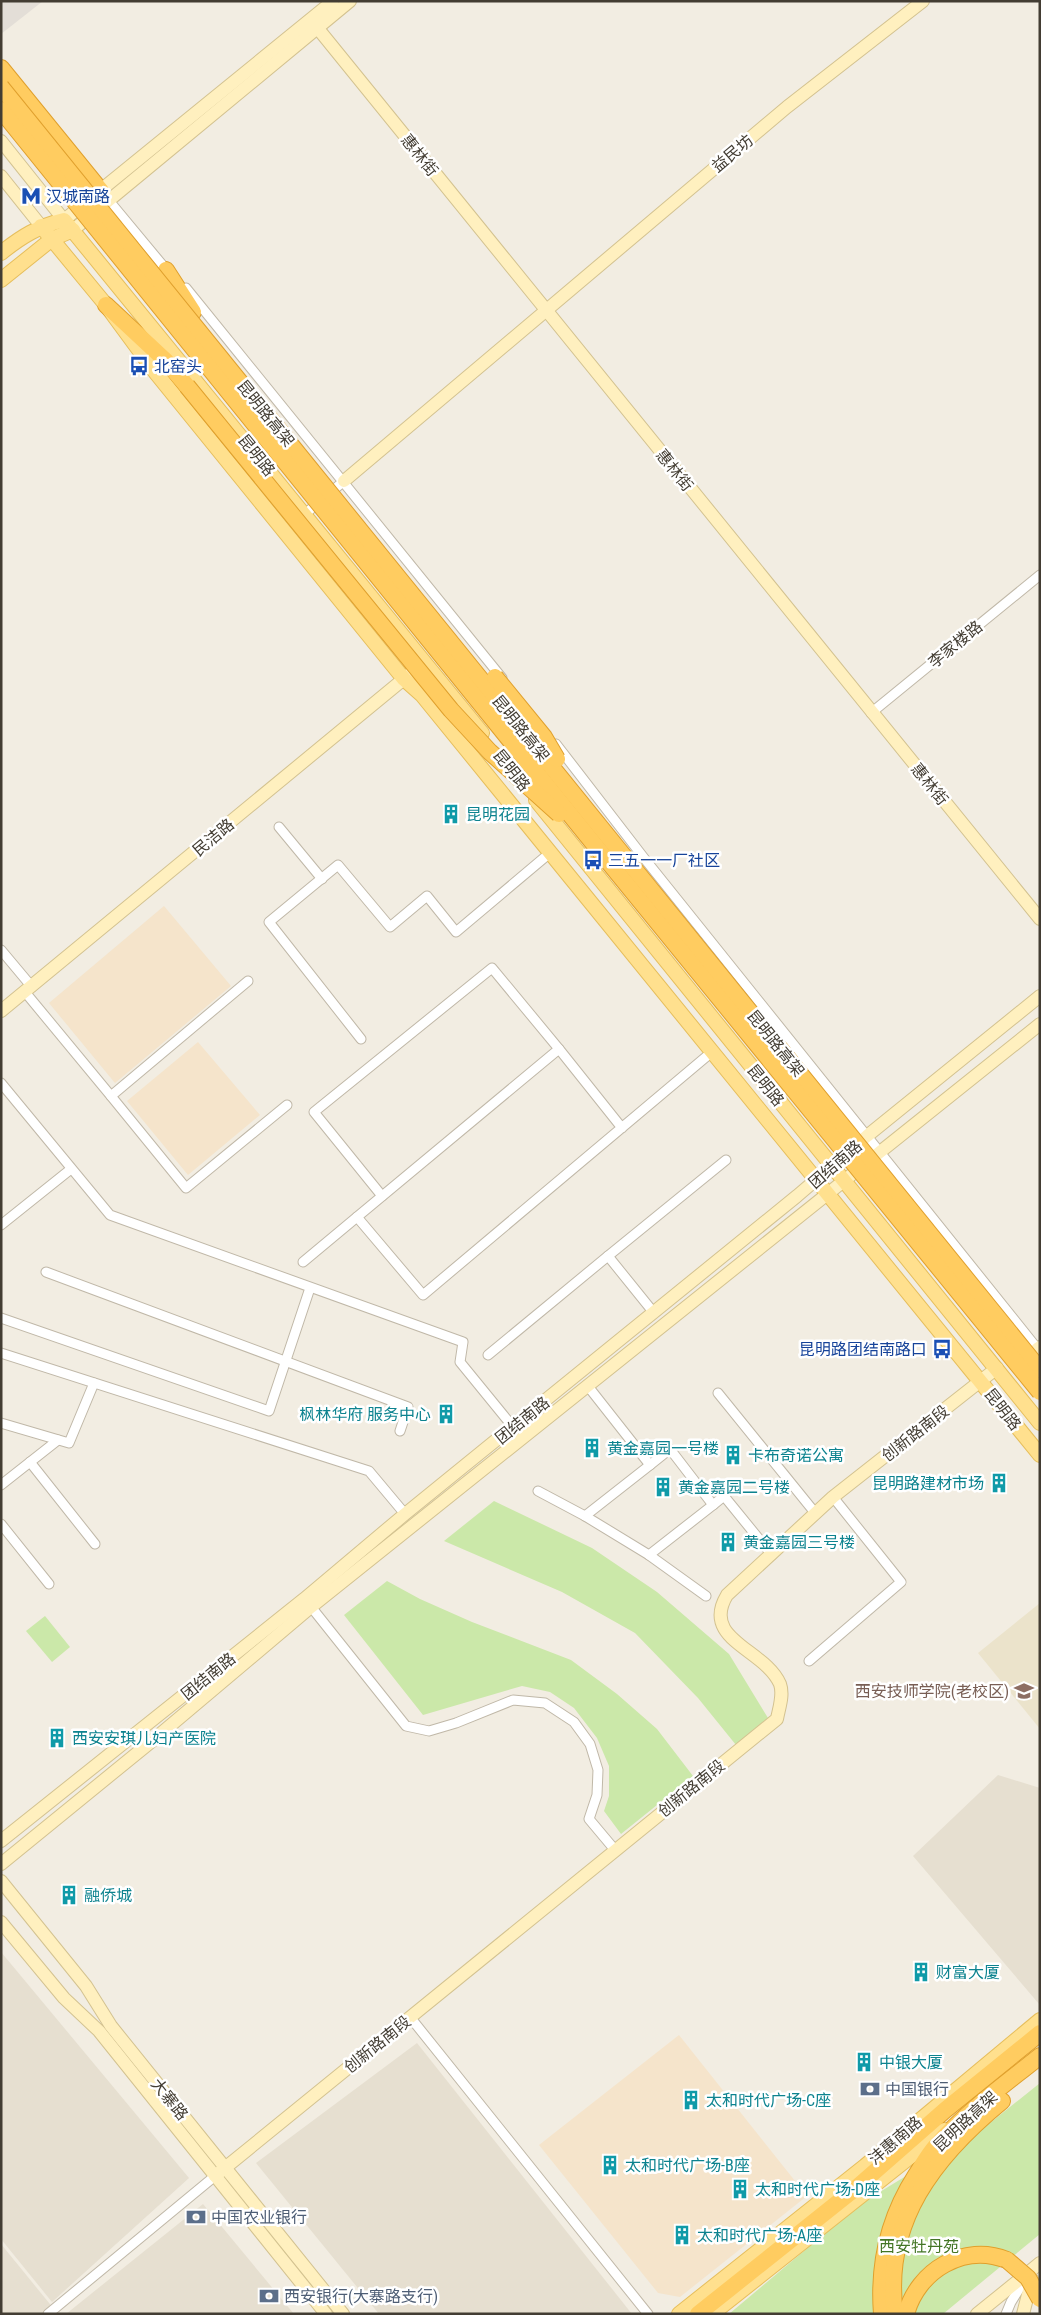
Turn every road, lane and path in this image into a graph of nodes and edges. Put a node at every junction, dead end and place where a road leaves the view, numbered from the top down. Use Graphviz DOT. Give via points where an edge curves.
graph roads {
  1 [pos="333,1"];
  2 [pos="350,1"];
  3 [pos="923,1"];
  4 [pos="314,24"];
  5 [pos="1,68"];
  6 [pos="1,86"];
  7 [pos="1,110"];
  8 [pos="1,141"];
  9 [pos="1,176"];
  10 [pos="105,196"];
  11 [pos="69,225"];
  12 [pos="41,226"];
  13 [pos="52,239"];
  14 [pos="1,253"];
  15 [pos="166,270"];
  16 [pos="1,280"];
  17 [pos="106,305"];
  18 [pos="547,312"];
  19 [pos="344,482"];
  20 [pos="305,514"];
  21 [pos="1040,576"];
  22 [pos="424,662"];
  23 [pos="404,679"];
  24 [pos="871,713"];
  25 [pos="586,808"];
  26 [pos="279,827"];
  27 [pos="598,849"];
  28 [pos="550,852"];
  29 [pos="322,879"];
  30 [pos="1040,919"];
  31 [pos="1,950"];
  32 [pos="248,981"];
  33 [pos="28,989"];
  34 [pos="1040,996"];
  35 [pos="1,1011"];
  36 [pos="1040,1024"];
  37 [pos="360,1039"];
  38 [pos="559,1049"];
  39 [pos="713,1052"];
  40 [pos="1,1083"];
  41 [pos="111,1096"];
  42 [pos="287,1105"];
  43 [pos="622,1128"];
  44 [pos="867,1136"];
  45 [pos="881,1153"];
  46 [pos="726,1160"];
  47 [pos="831,1166"];
  48 [pos="71,1169"];
  49 [pos="817,1180"];
  50 [pos="844,1182"];
  51 [pos="829,1194"];
  52 [pos="382,1196"];
  53 [pos="357,1217"];
  54 [pos="1,1225"];
  55 [pos="608,1256"];
  56 [pos="303,1262"];
  57 [pos="46,1272"];
  58 [pos="310,1288"];
  59 [pos="654,1313"];
  60 [pos="1,1318"];
  61 [pos="1039,1350"];
  62 [pos="1,1353"];
  63 [pos="488,1355"];
  64 [pos="286,1362"];
  65 [pos="997,1368"];
  66 [pos="1034,1374"];
  67 [pos="981,1381"];
  68 [pos="94,1383"];
  69 [pos="587,1385"];
  70 [pos="718,1393"];
  71 [pos="1040,1394"];
  72 [pos="1,1422"];
  73 [pos="1040,1423"];
  74 [pos="514,1428"];
  75 [pos="400,1431"];
  76 [pos="58,1440"];
  77 [pos="1040,1455"];
  78 [pos="30,1462"];
  79 [pos="650,1464"];
  80 [pos="1,1485"];
  81 [pos="538,1491"];
  82 [pos="833,1497"];
  83 [pos="713,1505"];
  84 [pos="405,1514"];
  85 [pos="816,1514"];
  86 [pos="585,1516"];
  87 [pos="1,1524"];
  88 [pos="95,1544"];
  89 [pos="649,1555"];
  90 [pos="772,1555"];
  91 [pos="49,1584"];
  92 [pos="706,1596"];
  93 [pos="308,1603"];
  94 [pos="809,1661"];
  95 [pos="1,1841"];
  96 [pos="615,1850"];
  97 [pos="1,1864"];
  98 [pos="1,1881"];
  99 [pos="1,1922"];
  100 [pos="410,2017"];
  101 [pos="1040,2020"];
  102 [pos="1040,2033"];
  103 [pos="1040,2055"];
  104 [pos="1040,2069"];
  105 [pos="978,2103"];
  106 [pos="226,2168"];
  107 [pos="215,2176"];
  108 [pos="1040,2263"];
  109 [pos="1040,2299"];
  110 [pos="48,2314"];
  111 [pos="326,2314"];
  112 [pos="343,2314"];
  113 [pos="648,2314"];
  114 [pos="679,2314"];
  115 [pos="698,2314"];
  116 [pos="712,2314"];
  117 [pos="882,2314"];
  118 [pos="895,2314"];
  119 [pos="906,2314"];
  120 [pos="977,2314"];
  121 [pos="1006,2314"];
  122 [pos="1023,2314"];
  1 -- 4 [label="main road"];
  2 -- 4 [label="main road"];
  3 -- 18 [label="main road, 益民坊" via="787,107"];
  4 -- 10 [label="main road"];
  4 -- 18 [label="main road, 惠林街"];
  5 -- 10 [label="highway"];
  6 -- 25 [label="highway, 昆明路高架, bridge"];
  7 -- 27 [label="highway, 昆明路高架, bridge"];
  8 -- 11 [label="main road, 昆明路"];
  9 -- 12 [label="main road, 昆明路"];
  10 -- 11 [label="main road"];
  10 -- 15 [label="street"];
  11 -- 12 [label="main road"];
  11 -- 13 [label="main road"];
  11 -- 20 [label="main road, 昆明路"];
  12 -- 13 [label="main road, 昆明路"];
  12 -- 14 [label="main road"];
  13 -- 16 [label="main road"];
  13 -- 17 [label="main road, 昆明路"];
  15 -- 19 [label="street" via="187,290"];
  15 -- 25 [label="highway, bridge" via="193,312 544,737"];
  17 -- 23 [label="main road, 昆明路" via="156,373"];
  17 -- 27 [label="highway, bridge" via="165,360 451,710 490,752"];
  18 -- 19 [label="main road, 益民坊"];
  18 -- 24 [label="main road, 惠林街"];
  19 -- 20 [label="street"];
  19 -- 44 [label="street"];
  20 -- 22 [label="main road, 昆明路"];
  21 -- 24 [label="street, 李家楼路"];
  22 -- 23 [label="main road, 民洁路"];
  22 -- 47 [label="main road, 昆明路"];
  23 -- 28 [label="main road, 昆明路" via="422,695"];
  23 -- 33 [label="main road, 民洁路"];
  24 -- 30 [label="main road, 惠林街"];
  25 -- 66 [label="highway, 昆明路高架, bridge"];
  26 -- 29 [label="street"];
  27 -- 66 [label="highway, 昆明路高架, bridge"];
  28 -- 29 [label="street" via="456,932 427,896 390,927 338,865"];
  28 -- 39 [label="main road, 昆明路"];
  29 -- 37 [label="street" via="269,922"];
  31 -- 33 [label="street"];
  32 -- 41 [label="street"];
  33 -- 35 [label="main road, 民洁路"];
  33 -- 41 [label="street"];
  34 -- 44 [label="main road, 团结南路"];
  36 -- 45 [label="main road, 团结南路"];
  38 -- 43 [label="street"];
  38 -- 52 [label="street"];
  38 -- 52 [label="street" via="492,968 314,1112"];
  39 -- 43 [label="street"];
  39 -- 49 [label="main road, 昆明路"];
  40 -- 48 [label="street"];
  41 -- 42 [label="street" via="186,1188"];
  43 -- 53 [label="street" via="423,1295"];
  44 -- 45 [label="street"];
  44 -- 47 [label="main road, 团结南路"];
  45 -- 50 [label="main road, 团结南路"];
  45 -- 61 [label="street"];
  46 -- 55 [label="street"];
  47 -- 49 [label="main road, 团结南路"];
  47 -- 50 [label="main road, 昆明路"];
  48 -- 54 [label="street"];
  48 -- 58 [label="street" via="110,1215"];
  49 -- 51 [label="main road, 昆明路"];
  49 -- 59 [label="main road, 团结南路"];
  50 -- 51 [label="main road, 团结南路"];
  50 -- 65 [label="main road, 昆明路"];
  51 -- 67 [label="main road, 昆明路"];
  51 -- 69 [label="main road, 团结南路"];
  52 -- 53 [label="street"];
  53 -- 56 [label="street"];
  55 -- 59 [label="street"];
  55 -- 63 [label="street"];
  57 -- 64 [label="street"];
  58 -- 64 [label="street"];
  58 -- 74 [label="street" via="463,1342 460,1362"];
  59 -- 74 [label="main road, 团结南路"];
  60 -- 64 [label="street" via="269,1412"];
  61 -- 65 [label="street"];
  62 -- 68 [label="street"];
  64 -- 75 [label="street" via="408,1407"];
  65 -- 67 [label="main road, 创新路南段"];
  65 -- 73 [label="main road, 昆明路"];
  66 -- 71 [label="highway, 昆明路高架, bridge"];
  67 -- 77 [label="main road, 昆明路"];
  67 -- 82 [label="main road, 创新路南段"];
  68 -- 76 [label="street" via="68,1443"];
  68 -- 84 [label="street" via="370,1471"];
  69 -- 79 [label="street"];
  69 -- 93 [label="main road, 团结南路"];
  70 -- 85 [label="street"];
  72 -- 76 [label="street"];
  74 -- 84 [label="main road, 团结南路"];
  76 -- 78 [label="street"];
  78 -- 80 [label="street"];
  78 -- 88 [label="street"];
  79 -- 83 [label="street" via="670,1449"];
  79 -- 86 [label="street"];
  81 -- 86 [label="street"];
  82 -- 85 [label="main road, 创新路南段"];
  82 -- 94 [label="street" via="901,1582"];
  83 -- 89 [label="street"];
  83 -- 90 [label="street" via="724,1496"];
  84 -- 93 [label="main road, 团结南路"];
  85 -- 90 [label="main road, 创新路南段"];
  86 -- 89 [label="street"];
  87 -- 91 [label="street"];
  89 -- 92 [label="street"];
  90 -- 96 [label="main road, 创新路南段" via="727,1595 720,1606 719,1617 723,1629 771,1671 780,1686 777,1718"];
  93 -- 95 [label="main road, 团结南路"];
  93 -- 96 [label="street" via="406,1726 429,1731 513,1700 546,1703 574,1722 590,1744 598,1770 597,1795 589,1819"];
  93 -- 97 [label="main road, 团结南路" via="152,1741"];
  96 -- 100 [label="main road, 创新路南段"];
  98 -- 106 [label="main road, 大寨路" via="86,1986 111,2026"];
  99 -- 107 [label="main road, 大寨路" via="64,1998 99,2031"];
  100 -- 106 [label="main road, 创新路南段"];
  100 -- 113 [label="street"];
  101 -- 114 [label="main road, 沣惠南路" via="865,2166"];
  102 -- 115 [label="highway" via="856,2188"];
  103 -- 105 [label="highway"];
  103 -- 117 [label="highway, 昆明路高架" via="977,2106 934,2148 904,2192 882,2263"];
  104 -- 118 [label="highway, 昆明路高架" via="959,2139 921,2188 898,2245 893,2283"];
  105 -- 116 [label="main road"];
  106 -- 107 [label="main road, 创新路南段"];
  106 -- 112 [label="main road, 大寨路"];
  107 -- 110 [label="street"];
  107 -- 111 [label="main road, 大寨路"];
  108 -- 120 [label="main road"];
  108 -- 121 [label="street" via="1024,2281"];
  108 -- 122 [label="main road"];
  109 -- 119 [label="highway, bridge" via="1028,2278 1016,2266 998,2257 975,2254 953,2260 935,2270 919,2286"];
}
